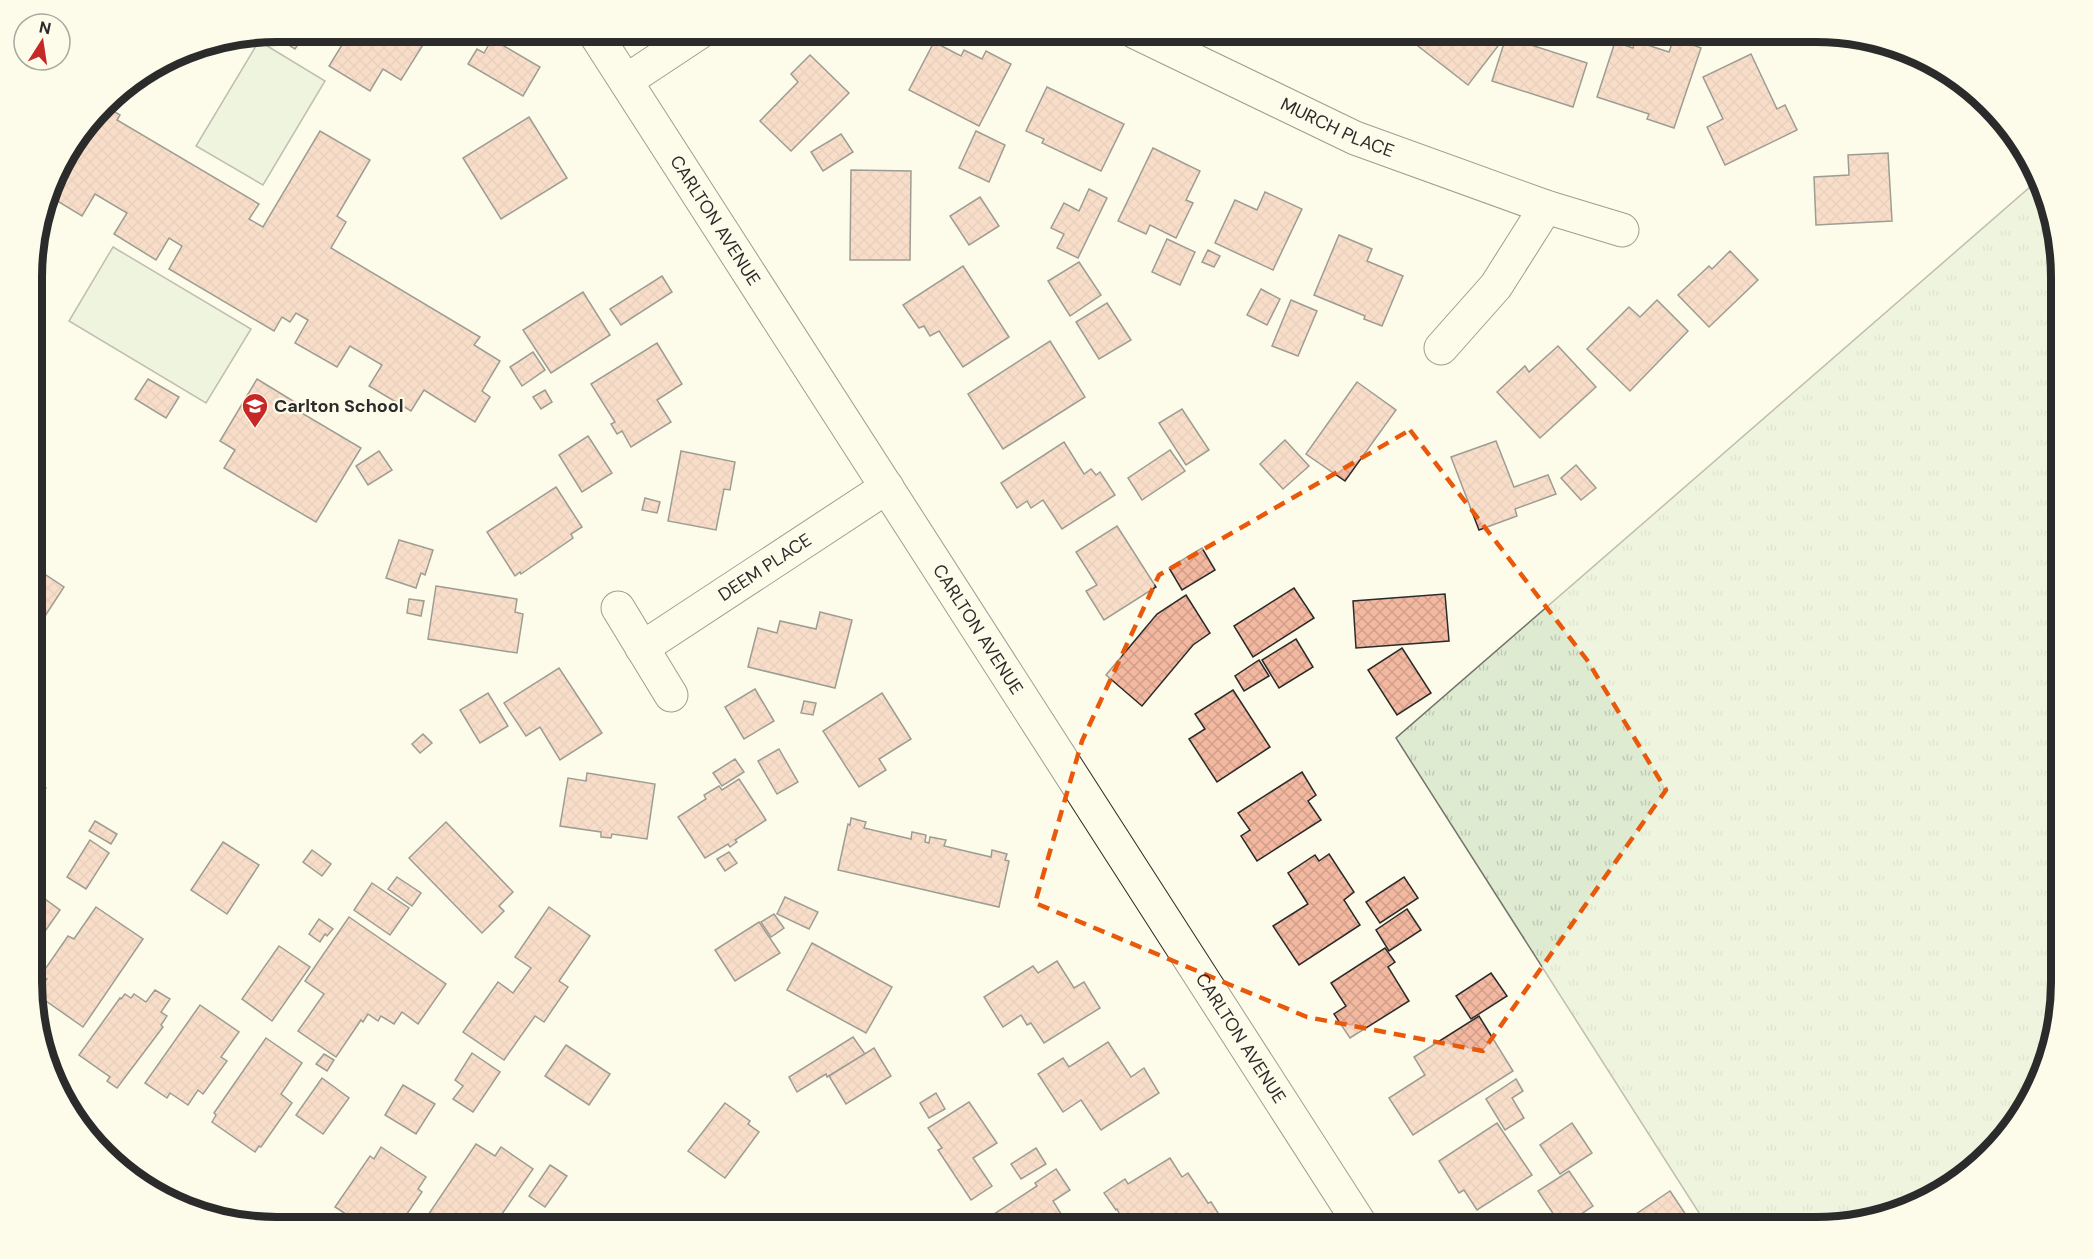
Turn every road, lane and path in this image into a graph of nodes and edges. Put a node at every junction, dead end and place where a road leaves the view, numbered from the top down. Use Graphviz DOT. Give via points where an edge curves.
graph roads {
  1 [pos="601,42"];
  2 [pos="685,42"];
  3 [pos="1156,42"];
  4 [pos="626,81"];
  5 [pos="1546,207"];
  6 [pos="1623,230"];
  7 [pos="1441,348"];
  8 [pos="887,487"];
  9 [pos="618,608"];
  10 [pos="642,648"];
  11 [pos="671,695"];
  12 [pos="1356,1217"];
  1 -- 4 [label="main road, CARLTON AVENUE"];
  2 -- 4 [label="main road"];
  3 -- 5 [label="main road, MURCH PLACE" via="1355,138"];
  4 -- 8 [label="main road, CARLTON AVENUE"];
  5 -- 6 [label="main road, MURCH PLACE"];
  5 -- 7 [label="main road" via="1496,286"];
  8 -- 10 [label="main road, DEEM PLACE"];
  8 -- 12 [label="main road, CARLTON AVENUE"];
  9 -- 10 [label="main road"];
  10 -- 11 [label="main road"];
}
